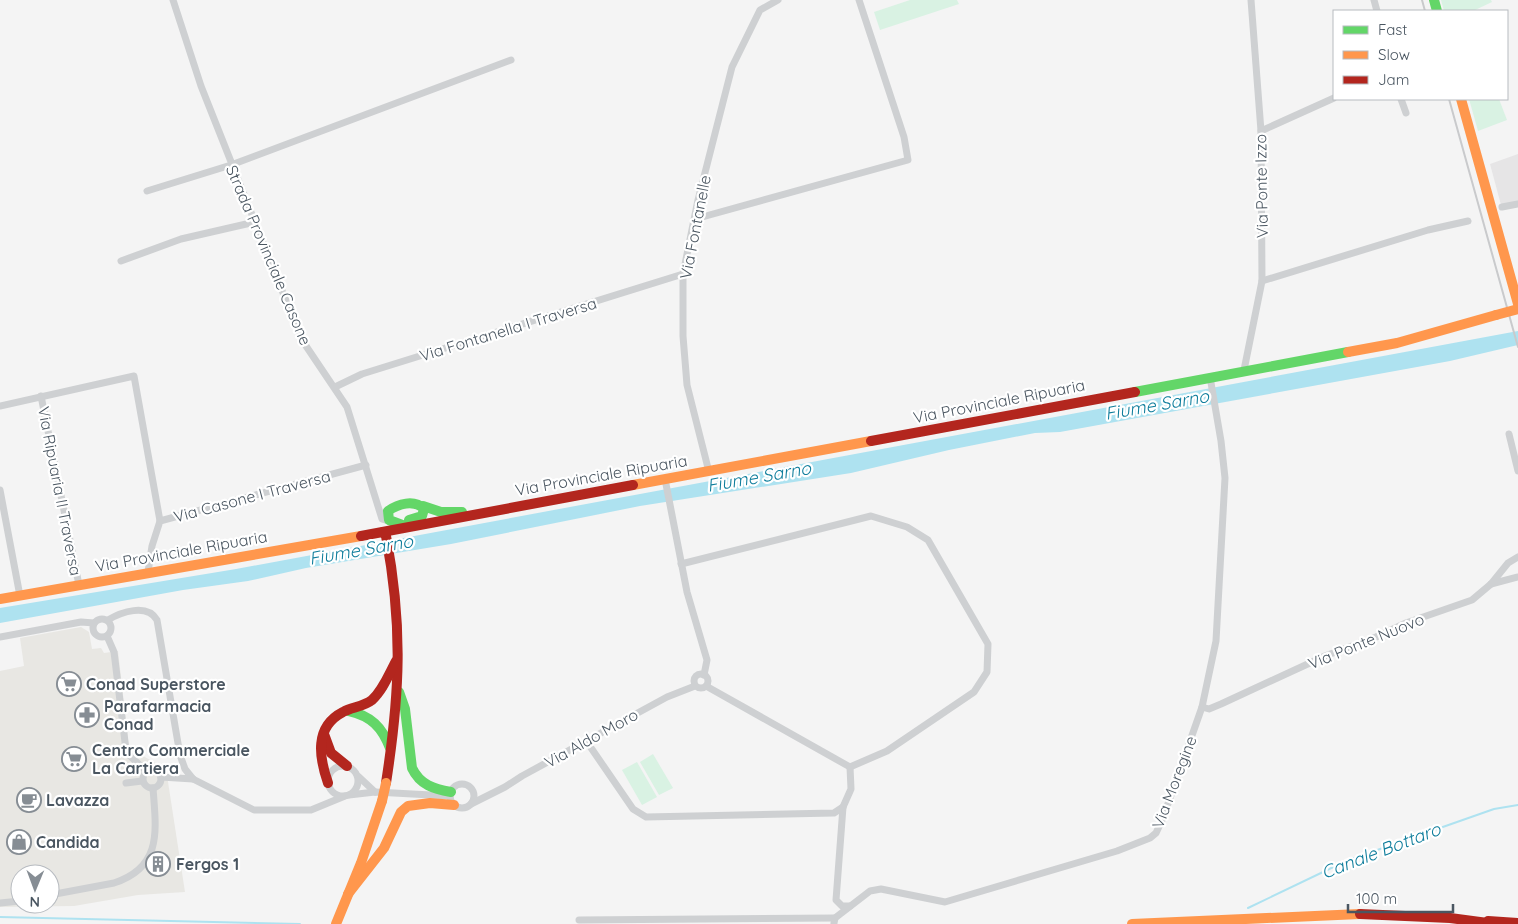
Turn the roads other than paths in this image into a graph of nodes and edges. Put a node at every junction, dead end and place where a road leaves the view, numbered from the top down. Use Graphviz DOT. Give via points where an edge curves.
graph roads {
  1 [pos="173,0"];
  2 [pos="763,0"];
  3 [pos="778,0"];
  4 [pos="859,0"];
  5 [pos="1251,0"];
  6 [pos="760,10"];
  7 [pos="511,60"];
  8 [pos="1333,98"];
  9 [pos="1401,100"];
  10 [pos="1461,100"];
  11 [pos="1406,113"];
  12 [pos="1261,131"];
  13 [pos="230,164"];
  14 [pos="147,191"];
  15 [pos="1518,204"];
  16 [pos="1502,207"];
  17 [pos="695,219"];
  18 [pos="1468,221"];
  19 [pos="255,222"];
  20 [pos="121,261"];
  21 [pos="683,274"];
  22 [pos="1262,281"];
  23 [pos="1518,304"];
  24 [pos="1518,309"];
  25 [pos="1244,370"];
  26 [pos="1210,377"];
  27 [pos="335,387"];
  28 [pos="41,396"];
  29 [pos="0,406"];
  30 [pos="1509,434"];
  31 [pos="366,465"];
  32 [pos="1518,471"];
  33 [pos="709,472"];
  34 [pos="665,481"];
  35 [pos="0,490"];
  36 [pos="379,504"];
  37 [pos="423,506"];
  38 [pos="482,512"];
  39 [pos="420,518"];
  40 [pos="160,522"];
  41 [pos="388,523"];
  42 [pos="407,526"];
  43 [pos="1518,557"];
  44 [pos="681,564"];
  45 [pos="148,572"];
  46 [pos="1518,577"];
  47 [pos="1491,584"];
  48 [pos="79,585"];
  49 [pos="20,596"];
  50 [pos="0,599"];
  51 [pos="108,620"];
  52 [pos="94,623"];
  53 [pos="107,636"];
  54 [pos="0,637"];
  55 [pos="398,657"];
  56 [pos="704,675"];
  57 [pos="695,686"];
  58 [pos="706,686"];
  59 [pos="397,689"];
  60 [pos="1202,707"];
  61 [pos="346,710"];
  62 [pos="324,731"];
  63 [pos="586,742"];
  64 [pos="391,751"];
  65 [pos="347,766"];
  66 [pos="850,767"];
  67 [pos="146,771"];
  68 [pos="357,774"];
  69 [pos="161,777"];
  70 [pos="193,778"];
  71 [pos="142,781"];
  72 [pos="126,783"];
  73 [pos="328,784"];
  74 [pos="470,787"];
  75 [pos="153,788"];
  76 [pos="375,792"];
  77 [pos="488,794"];
  78 [pos="347,796"];
  79 [pos="452,797"];
  80 [pos="471,804"];
  81 [pos="322,805"];
  82 [pos="843,807"];
  83 [pos="60,893"];
  84 [pos="348,894"];
  85 [pos="851,906"];
  86 [pos="579,920"];
  87 [pos="1470,920"];
  88 [pos="834,921"];
  89 [pos="1518,923"];
  90 [pos="336,924"];
  91 [pos="1132,924"];
  92 [pos="1495,924"];
  1 -- 13 [label="street, Strada Provinciale Casone"];
  2 -- 6 [label="street, Via Fontanelle"];
  3 -- 6 [label="street"];
  4 -- 17 [label="street" via="904,137 908,160"];
  5 -- 12 [label="street, Via Ponte Izzo"];
  6 -- 17 [label="street, Via Fontanelle" via="728,81"];
  7 -- 13 [label="street"];
  8 -- 12 [label="street"];
  9 -- 11 [label="street"];
  10 -- 23 [label="main road"];
  12 -- 22 [label="street, Via Ponte Izzo"];
  13 -- 14 [label="street"];
  13 -- 19 [label="street, Strada Provinciale Casone"];
  15 -- 16 [label="street"];
  17 -- 21 [label="street, Via Fontanelle"];
  18 -- 22 [label="street" via="1428,230"];
  19 -- 20 [label="street" via="181,239"];
  19 -- 27 [label="street, Strada Provinciale Casone" via="302,340"];
  21 -- 27 [label="street, Via Fontanella I Traversa" via="362,374"];
  21 -- 33 [label="street, Via Fontanelle" via="682,336 687,385"];
  22 -- 25 [label="street, Via Ponte Izzo"];
  24 -- 25 [label="main road, Via Provinciale Ripuaria, bridge" via="1397,343"];
  25 -- 26 [label="main road, Via Provinciale Ripuaria"];
  26 -- 33 [label="main road, Via Provinciale Ripuaria"];
  26 -- 60 [label="street, Via Moregine" via="1225,478 1216,641"];
  27 -- 31 [label="street, Strada Provinciale Casone" via="347,407"];
  28 -- 29 [label="street"];
  28 -- 40 [label="street" via="134,376"];
  28 -- 48 [label="street, Via Ripuaria II Traversa"];
  30 -- 32 [label="street"];
  31 -- 36 [label="street, Strada Provinciale Casone"];
  31 -- 40 [label="street, Via Casone I Traversa"];
  33 -- 34 [label="main road, Via Provinciale Ripuaria"];
  34 -- 38 [label="main road, Via Provinciale Ripuaria"];
  34 -- 44 [label="street"];
  35 -- 49 [label="street"];
  36 -- 41 [label="street"];
  36 -- 41 [label="street, Strada Provinciale Casone"];
  37 -- 38 [label="main road, Via Provinciale Ripuaria" via="442,512"];
  37 -- 39 [label="main road"];
  37 -- 41 [label="main road, Via Provinciale Ripuaria" via="416,503"];
  38 -- 42 [label="main road, Via Provinciale Ripuaria"];
  39 -- 41 [label="main road, Via Provinciale Ripuaria"];
  39 -- 42 [label="main road"];
  40 -- 45 [label="street, Via Casone I Traversa" via="153,540"];
  41 -- 42 [label="main road, Via Provinciale Ripuaria"];
  41 -- 45 [label="main road, Via Provinciale Ripuaria" via="368,533"];
  41 -- 55 [label="main road" via="398,616"];
  43 -- 47 [label="street, Via Ponte Nuovo" via="1508,563"];
  44 -- 56 [label="street" via="707,660"];
  44 -- 66 [label="street" via="871,516 907,527 928,540 988,644 987,672 974,692 887,751"];
  45 -- 48 [label="main road, Via Provinciale Ripuaria"];
  46 -- 47 [label="street"];
  47 -- 60 [label="street, Via Ponte Nuovo" via="1460,605 1325,656 1221,704 1208,709"];
  48 -- 49 [label="main road, Via Provinciale Ripuaria"];
  49 -- 50 [label="main road, Via Provinciale Ripuaria"];
  51 -- 52 [label="street" via="102,618"];
  51 -- 53 [label="street" via="111,628"];
  51 -- 70 [label="street" via="142,610 148,611 156,620 180,755 185,769"];
  52 -- 53 [label="street" via="95,635"];
  52 -- 54 [label="street" via="82,622"];
  53 -- 67 [label="street" via="114,652 126,750"];
  55 -- 59 [label="main road"];
  55 -- 61 [label="main road" via="373,698 364,705"];
  56 -- 57 [label="street" via="695,678"];
  56 -- 58 [label="street" via="708,680"];
  57 -- 58 [label="street"];
  57 -- 63 [label="street, Via Aldo Moro" via="666,697"];
  58 -- 66 [label="street"];
  59 -- 64 [label="main road"];
  59 -- 79 [label="main road" via="405,709 414,775 431,788"];
  60 -- 85 [label="street, Via Moregine" via="1164,818 1150,838 1117,851 945,902 881,888 870,891"];
  61 -- 62 [label="main road" via="330,720"];
  61 -- 64 [label="main road" via="377,721 385,732"];
  62 -- 65 [label="main road" via="325,744 331,755"];
  62 -- 73 [label="main road" via="319,750"];
  63 -- 77 [label="street, Via Aldo Moro"];
  63 -- 82 [label="street" via="633,809 646,817 834,813"];
  64 -- 84 [label="main road, bridge" via="382,801"];
  65 -- 68 [label="street"];
  65 -- 73 [label="street" via="335,768 329,774"];
  66 -- 82 [label="street" via="851,789"];
  67 -- 69 [label="street" via="155,770"];
  67 -- 71 [label="street"];
  68 -- 76 [label="street"];
  68 -- 78 [label="street" via="358,786"];
  69 -- 70 [label="street"];
  69 -- 75 [label="street" via="160,783"];
  70 -- 81 [label="street" via="254,810 303,811"];
  71 -- 72 [label="street"];
  71 -- 75 [label="street"];
  73 -- 78 [label="street" via="333,793"];
  73 -- 81 [label="street"];
  74 -- 77 [label="street"];
  74 -- 79 [label="street" via="459,785"];
  74 -- 80 [label="street" via="474,793"];
  75 -- 83 [label="street" via="156,830 152,849 142,866 124,880"];
  76 -- 78 [label="street"];
  76 -- 79 [label="street"];
  77 -- 80 [label="street, Via Aldo Moro"];
  78 -- 81 [label="street"];
  79 -- 80 [label="street" via="461,808"];
  79 -- 84 [label="main road" via="408,806 401,812 384,848"];
  82 -- 85 [label="street" via="836,900 842,906"];
  84 -- 90 [label="main road"];
  85 -- 88 [label="street, Via Moregine"];
  86 -- 88 [label="street"];
  87 -- 89 [label="main road"];
  87 -- 91 [label="main road" via="1342,914"];
  87 -- 92 [label="main road"];
}
